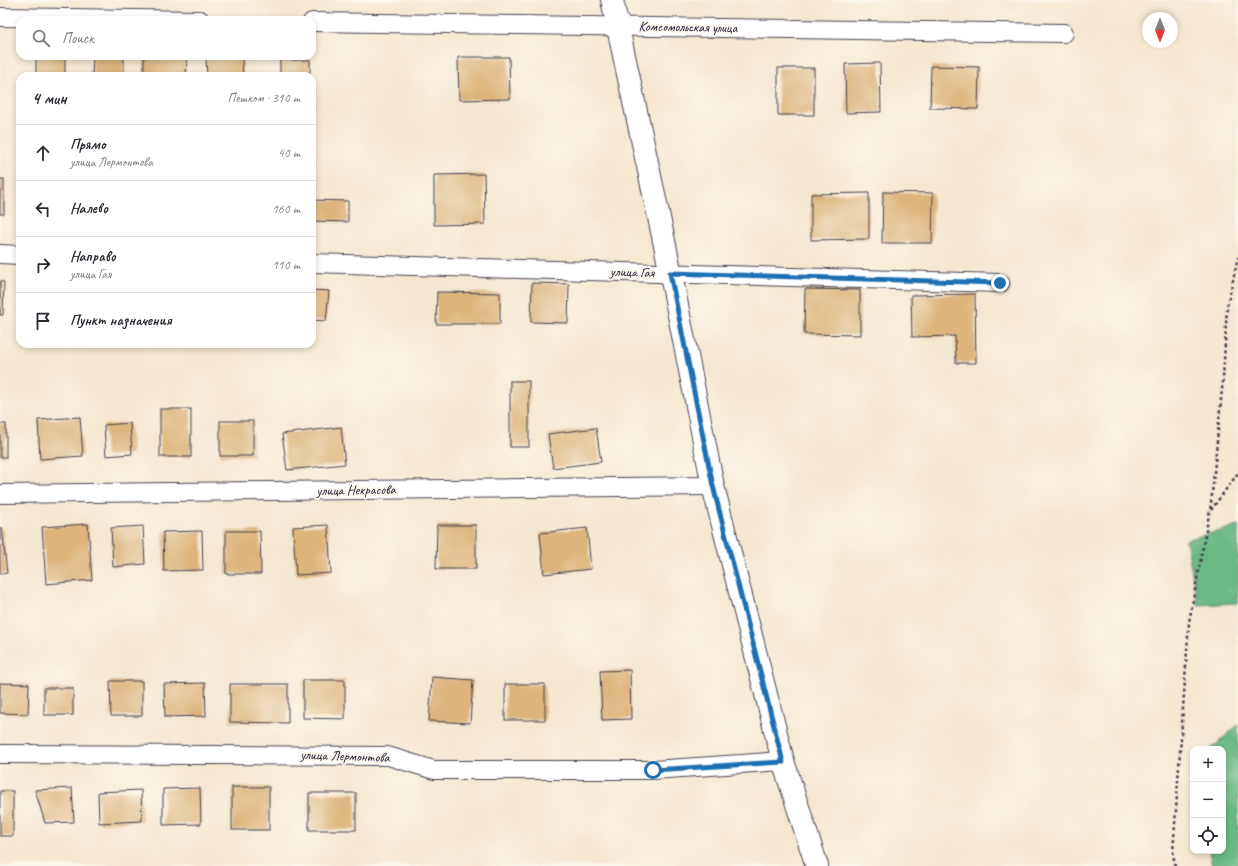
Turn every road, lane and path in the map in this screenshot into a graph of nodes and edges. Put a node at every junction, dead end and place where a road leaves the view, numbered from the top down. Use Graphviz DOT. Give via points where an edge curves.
graph roads {
  1 [pos="612,0"];
  2 [pos="0,17"];
  3 [pos="16,17"];
  4 [pos="316,22"];
  5 [pos="618,26"];
  6 [pos="1064,32"];
  7 [pos="0,254"];
  8 [pos="16,255"];
  9 [pos="1238,257"];
  10 [pos="316,263"];
  11 [pos="670,273"];
  12 [pos="1000,283"];
  13 [pos="1238,473"];
  14 [pos="713,486"];
  15 [pos="0,494"];
  16 [pos="1210,512"];
  17 [pos="0,754"];
  18 [pos="783,762"];
  19 [pos="817,866"];
  20 [pos="1175,866"];
  1 -- 5 [label="street"];
  2 -- 3 [label="street"];
  4 -- 5 [label="street, Комсомольская улица"];
  5 -- 6 [label="street, Комсомольская улица"];
  5 -- 11 [label="street"];
  7 -- 8 [label="street"];
  9 -- 16 [label="path" via="1227,307"];
  10 -- 11 [label="street, улица Гая"];
  11 -- 12 [label="street, улица Гая"];
  11 -- 14 [label="street"];
  13 -- 16 [label="path"];
  14 -- 15 [label="street, улица Некрасова"];
  14 -- 18 [label="street"];
  16 -- 20 [label="path" via="1189,622 1173,853"];
  17 -- 18 [label="street, улица Лермонтова" via="388,756 434,770 653,770"];
  18 -- 19 [label="street"];
}
